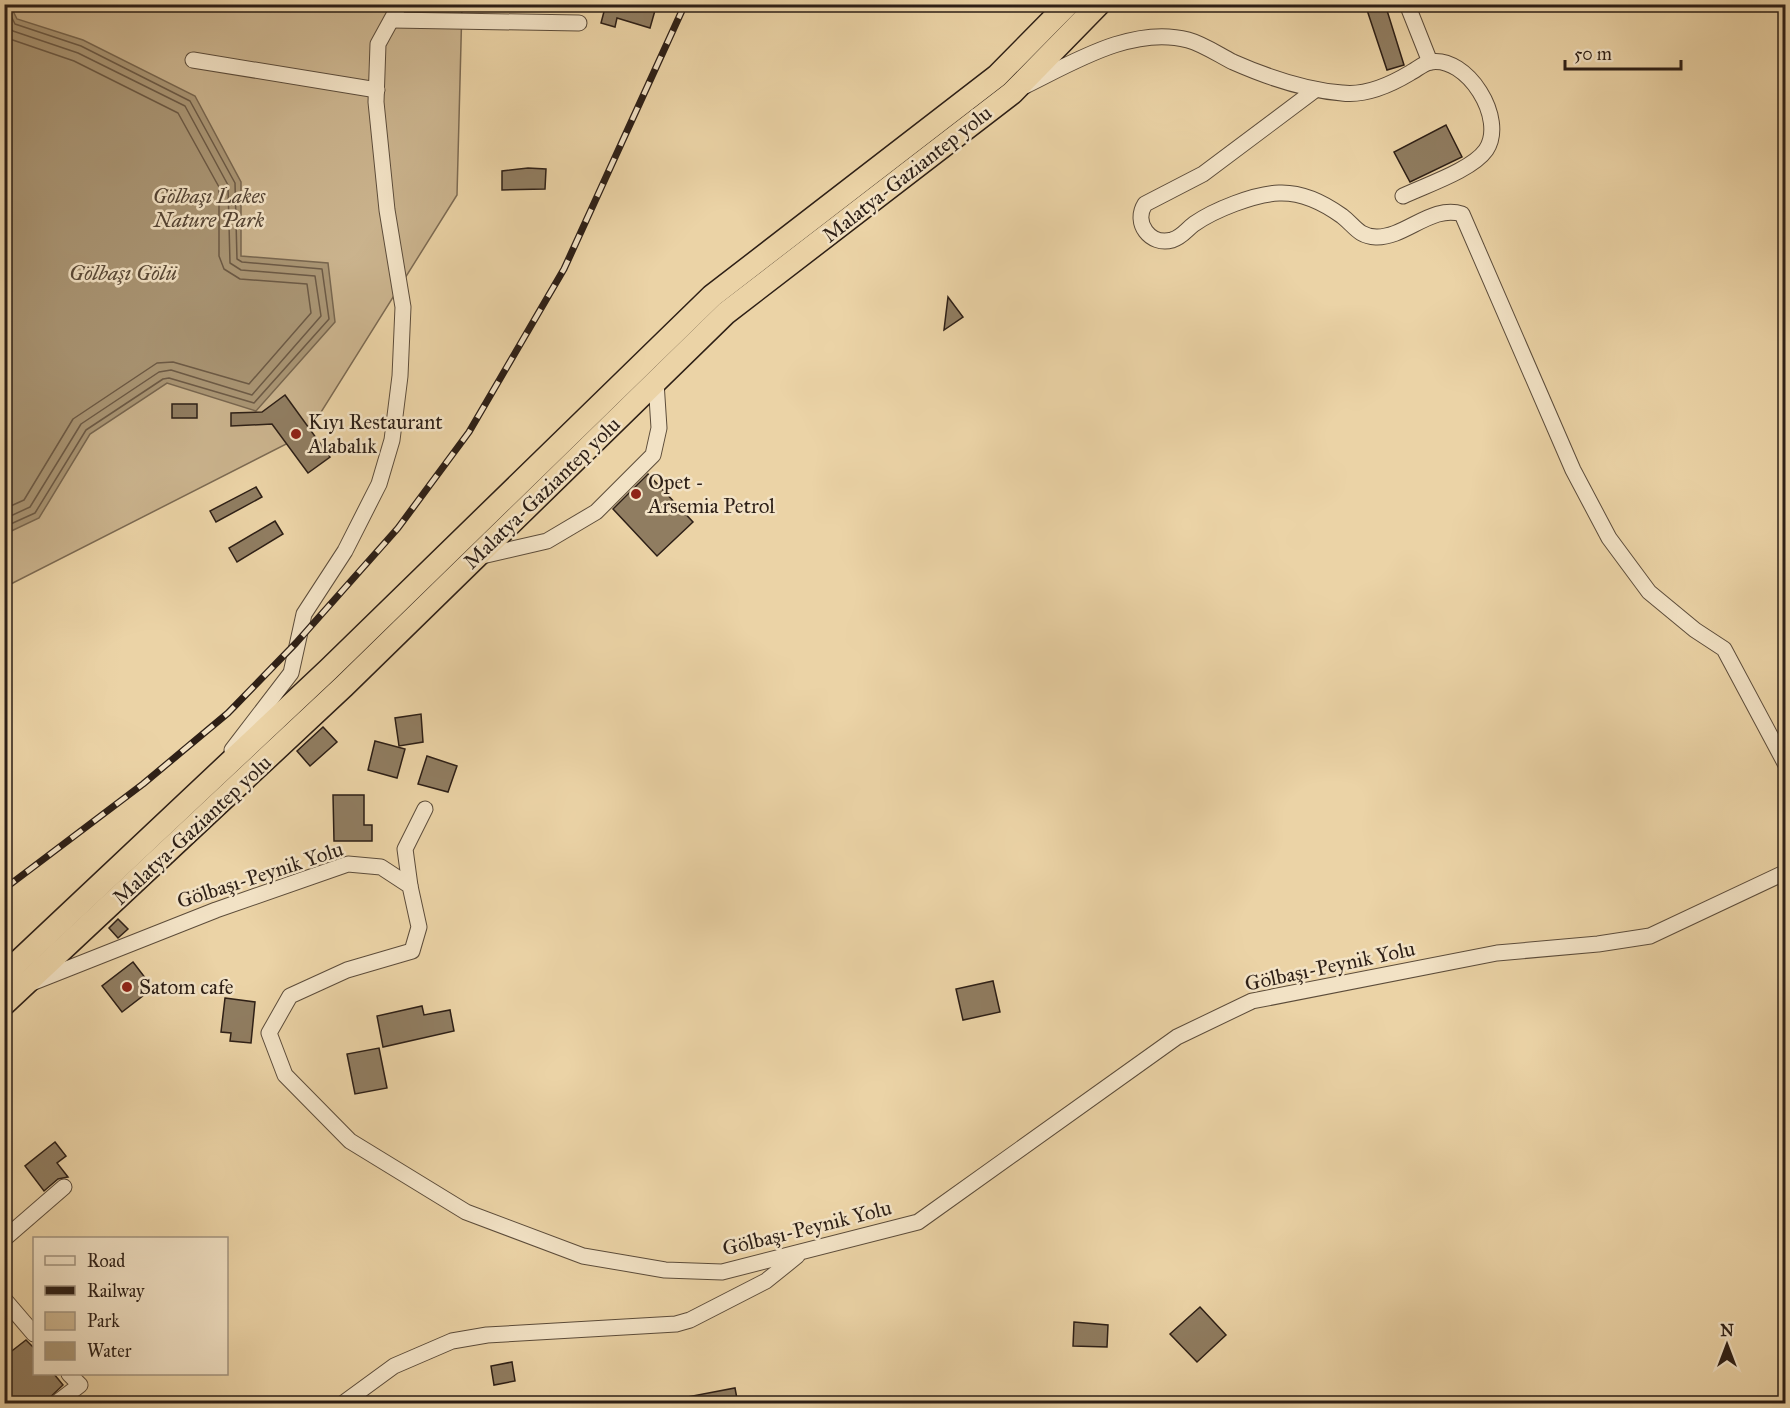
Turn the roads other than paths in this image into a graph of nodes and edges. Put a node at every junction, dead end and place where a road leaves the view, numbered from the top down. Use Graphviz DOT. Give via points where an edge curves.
graph roads {
  1 [pos="400,4"];
  2 [pos="1068,4"];
  3 [pos="1407,4"];
  4 [pos="1099,8"];
  5 [pos="392,20"];
  6 [pos="579,24"];
  7 [pos="193,60"];
  8 [pos="1430,62"];
  9 [pos="377,90"];
  10 [pos="1315,90"];
  11 [pos="1012,93"];
  12 [pos="1403,196"];
  13 [pos="656,382"];
  14 [pos="475,558"];
  15 [pos="1785,765"];
  16 [pos="203,788"];
  17 [pos="425,809"];
  18 [pos="1785,872"];
  19 [pos="411,886"];
  20 [pos="13,974"];
  21 [pos="4,1004"];
  22 [pos="64,1187"];
  23 [pos="4,1239"];
  24 [pos="804,1251"];
  25 [pos="4,1299"];
  26 [pos="33,1333"];
  27 [pos="70,1375"];
  28 [pos="55,1404"];
  29 [pos="342,1404"];
  1 -- 5 [label="street"];
  2 -- 16 [label="highway, Malatya-Gaziantep yolu" via="997,76 712,296"];
  3 -- 8 [label="street"];
  4 -- 11 [label="highway, Malatya-Gaziantep yolu"];
  5 -- 6 [label="street"];
  5 -- 9 [label="street" via="378,44"];
  7 -- 9 [label="street"];
  8 -- 10 [label="street" via="1386,87 1346,94"];
  8 -- 12 [label="street" via="1455,66 1475,83 1487,104 1492,127 1486,149 1466,166"];
  9 -- 16 [label="street" via="387,210 403,308 392,440 379,484 345,551 304,614 291,673"];
  10 -- 11 [label="street" via="1244,67 1188,40 1158,38 1104,47"];
  10 -- 15 [label="street" via="1203,174 1145,204 1141,211 1142,228 1151,237 1169,240 1182,236 1214,212 1278,193 1308,196 1343,217 1358,233 1377,237 1438,214 1462,214 1573,471 1609,538 1648,592 1724,649"];
  11 -- 13 [label="highway, Malatya-Gaziantep yolu" via="726,313"];
  13 -- 14 [label="highway, Malatya-Gaziantep yolu"];
  13 -- 14 [label="street" via="659,428 653,455 596,512 547,541"];
  14 -- 20 [label="highway, Malatya-Gaziantep yolu"];
  16 -- 20 [label="highway, Malatya-Gaziantep yolu"];
  17 -- 19 [label="street" via="405,849"];
  18 -- 24 [label="street, Gölbaşı-Peynik Yolu" via="1650,936 1497,953 1252,1001 1177,1037 918,1222"];
  19 -- 20 [label="street, Gölbaşı-Peynik Yolu" via="381,867 348,864"];
  19 -- 24 [label="street, Gölbaşı-Peynik Yolu" via="419,927 412,951 347,970 290,996 269,1033 285,1075 350,1141 466,1212 583,1256 665,1270 722,1272"];
  20 -- 21 [label="highway, Malatya-Gaziantep yolu"];
  22 -- 23 [label="street"];
  24 -- 29 [label="street" via="766,1281 690,1320 452,1341 394,1365"];
  25 -- 26 [label="street"];
  27 -- 28 [label="street" via="80,1385"];
}
